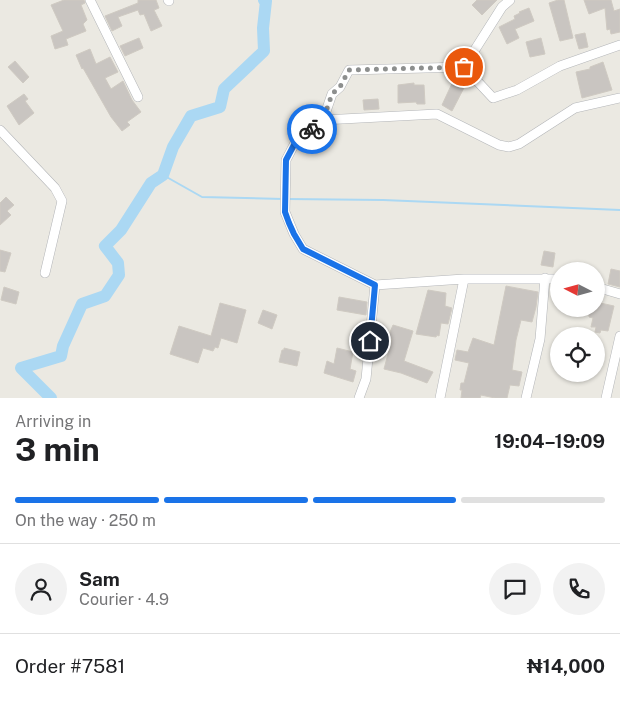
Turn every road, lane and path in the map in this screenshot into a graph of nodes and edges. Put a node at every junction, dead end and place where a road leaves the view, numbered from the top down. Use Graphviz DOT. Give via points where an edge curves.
graph roads {
  1 [pos="90,0"];
  2 [pos="510,0"];
  3 [pos="620,45"];
  4 [pos="464,67"];
  5 [pos="138,97"];
  6 [pos="620,98"];
  7 [pos="323,120"];
  8 [pos="0,130"];
  9 [pos="45,273"];
  10 [pos="545,278"];
  11 [pos="550,278"];
  12 [pos="464,279"];
  13 [pos="375,285"];
  14 [pos="605,290"];
  15 [pos="620,294"];
  16 [pos="620,336"];
  17 [pos="359,398"];
  18 [pos="440,398"];
  19 [pos="526,398"];
  20 [pos="606,398"];
  1 -- 5 [label="street"];
  2 -- 4 [label="street" via="502,7"];
  3 -- 4 [label="street" via="560,66 517,90 493,98"];
  4 -- 7 [label="street" via="349,70 332,94"];
  6 -- 7 [label="street" via="575,108 519,144 509,147 437,114"];
  7 -- 13 [label="street" via="295,143 286,160 285,212 303,249"];
  8 -- 9 [label="street" via="55,188 62,201"];
  10 -- 11 [label="street"];
  10 -- 12 [label="street"];
  10 -- 19 [label="street" via="540,339"];
  12 -- 13 [label="street"];
  12 -- 18 [label="street"];
  13 -- 17 [label="street" via="366,379"];
  14 -- 15 [label="street"];
  16 -- 20 [label="street"];
}
